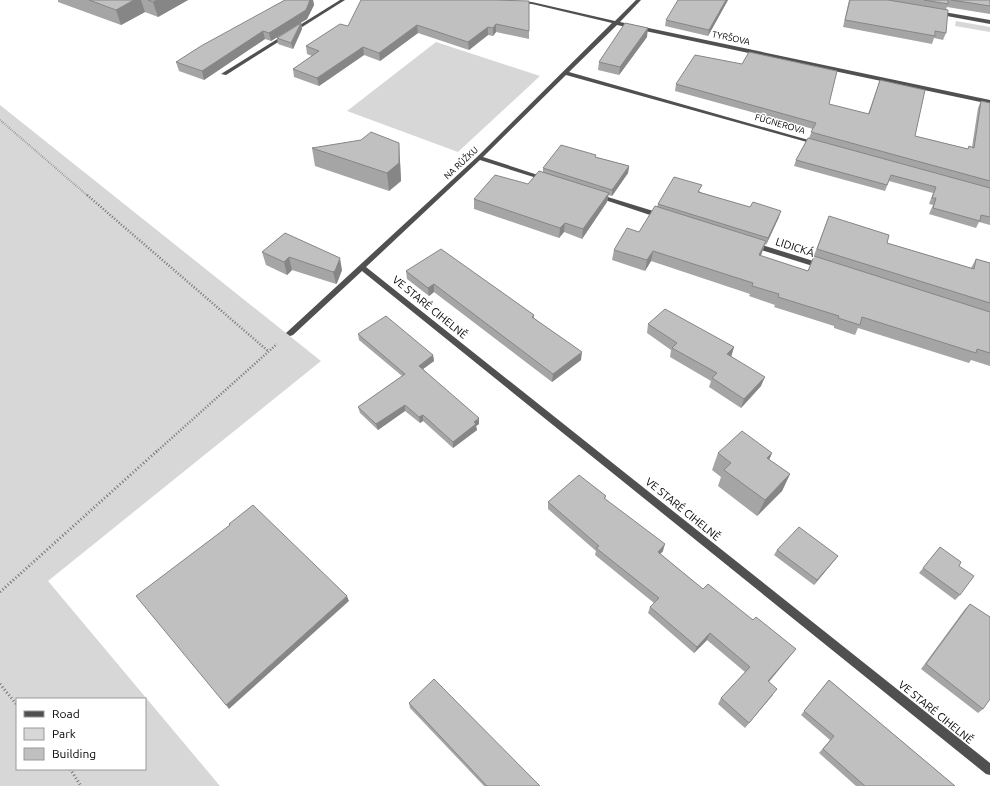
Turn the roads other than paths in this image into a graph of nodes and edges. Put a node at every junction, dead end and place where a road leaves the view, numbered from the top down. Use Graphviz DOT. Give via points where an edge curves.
graph roads {
  1 [pos="343,0"];
  2 [pos="639,0"];
  3 [pos="516,2"];
  4 [pos="928,12"];
  5 [pos="990,22"];
  6 [pos="617,23"];
  7 [pos="566,73"];
  8 [pos="224,74"];
  9 [pos="990,102"];
  10 [pos="823,145"];
  11 [pos="479,158"];
  12 [pos="555,182"];
  13 [pos="594,194"];
  14 [pos="670,218"];
  15 [pos="746,243"];
  16 [pos="362,268"];
  17 [pos="830,269"];
  18 [pos="290,333"];
  19 [pos="990,770"];
  1 -- 8 [label="street"];
  2 -- 6 [label="street, NA RŮŽKU"];
  3 -- 6 [label="street, TYRŠOVA" via="532,3"];
  4 -- 5 [label="street"];
  6 -- 7 [label="street, NA RŮŽKU"];
  6 -- 9 [label="street, TYRŠOVA"];
  7 -- 10 [label="street, FÜGNEROVA"];
  7 -- 11 [label="street, NA RŮŽKU"];
  11 -- 12 [label="street"];
  11 -- 16 [label="street, NA RŮŽKU"];
  13 -- 14 [label="street"];
  15 -- 17 [label="street, LIDICKÁ"];
  16 -- 18 [label="street, NA RŮŽKU"];
  16 -- 19 [label="street, VE STARÉ CIHELNĚ"];
}
